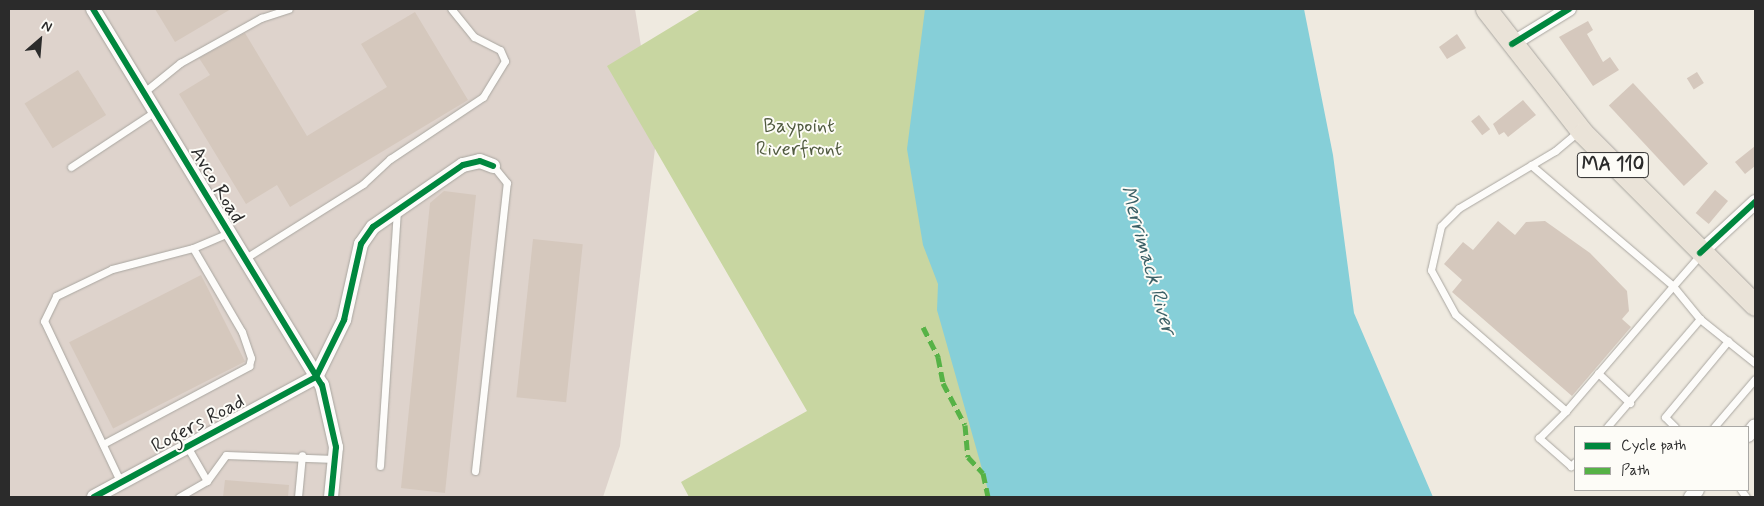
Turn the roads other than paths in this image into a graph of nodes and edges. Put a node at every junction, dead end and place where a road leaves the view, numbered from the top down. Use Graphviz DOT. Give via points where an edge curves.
graph roads {
  1 [pos="92,9"];
  2 [pos="289,9"];
  3 [pos="451,9"];
  4 [pos="1486,9"];
  5 [pos="1568,9"];
  6 [pos="1512,44"];
  7 [pos="142,93"];
  8 [pos="154,112"];
  9 [pos="1581,130"];
  10 [pos="1531,165"];
  11 [pos="493,166"];
  12 [pos="71,167"];
  13 [pos="1755,202"];
  14 [pos="398,208"];
  15 [pos="228,233"];
  16 [pos="193,248"];
  17 [pos="1701,254"];
  18 [pos="243,259"];
  19 [pos="1673,286"];
  20 [pos="1755,305"];
  21 [pos="1700,319"];
  22 [pos="1728,341"];
  23 [pos="1755,363"];
  24 [pos="1598,373"];
  25 [pos="316,377"];
  26 [pos="1755,379"];
  27 [pos="1630,403"];
  28 [pos="1566,411"];
  29 [pos="1608,426"];
  30 [pos="1674,426"];
  31 [pos="1715,426"];
  32 [pos="103,444"];
  33 [pos="188,448"];
  34 [pos="302,455"];
  35 [pos="335,459"];
  36 [pos="1574,463"];
  37 [pos="380,466"];
  38 [pos="475,471"];
  39 [pos="207,481"];
  40 [pos="122,483"];
  41 [pos="183,496"];
  42 [pos="94,497"];
  43 [pos="298,497"];
  44 [pos="331,497"];
  1 -- 7 [label="street, Avco Road"];
  2 -- 7 [label="lane" via="261,18 180,63"];
  3 -- 18 [label="lane" via="474,37 500,50 505,61 483,97 390,159 363,184"];
  4 -- 6 [label="main road, MA 110"];
  5 -- 6 [label="street"];
  6 -- 9 [label="main road, MA 110"];
  7 -- 8 [label="street, Avco Road"];
  8 -- 12 [label="lane"];
  8 -- 15 [label="street, Avco Road"];
  9 -- 10 [label="lane"];
  9 -- 17 [label="main road, MA 110"];
  10 -- 19 [label="lane"];
  10 -- 28 [label="lane" via="1459,208 1441,226 1431,270 1455,314"];
  11 -- 14 [label="street" via="480,162 463,165"];
  11 -- 38 [label="lane" via="507,183"];
  13 -- 17 [label="street"];
  14 -- 25 [label="street" via="373,227 362,244 344,320"];
  14 -- 37 [label="lane"];
  15 -- 16 [label="lane"];
  15 -- 18 [label="street, Avco Road"];
  16 -- 32 [label="lane" via="242,332 252,358 249,366"];
  16 -- 32 [label="lane" via="112,269 56,296 44,321"];
  17 -- 19 [label="lane"];
  17 -- 20 [label="main road, MA 110"];
  18 -- 25 [label="street, Avco Road"];
  19 -- 21 [label="lane"];
  19 -- 24 [label="lane"];
  21 -- 22 [label="lane"];
  21 -- 27 [label="lane"];
  22 -- 23 [label="lane"];
  22 -- 30 [label="lane" via="1665,417"];
  24 -- 27 [label="lane"];
  24 -- 28 [label="lane"];
  25 -- 33 [label="street, Rogers Road"];
  25 -- 35 [label="street, Avco Road" via="330,412"];
  26 -- 31 [label="lane"];
  27 -- 29 [label="lane"];
  28 -- 36 [label="lane" via="1539,438 1571,466"];
  32 -- 40 [label="lane"];
  33 -- 39 [label="lane"];
  33 -- 40 [label="street, Rogers Road"];
  34 -- 35 [label="lane"];
  34 -- 39 [label="lane" via="226,456"];
  34 -- 43 [label="lane"];
  35 -- 44 [label="street, Avco Road"];
  39 -- 41 [label="lane"];
  40 -- 42 [label="street, Rogers Road"];
}
